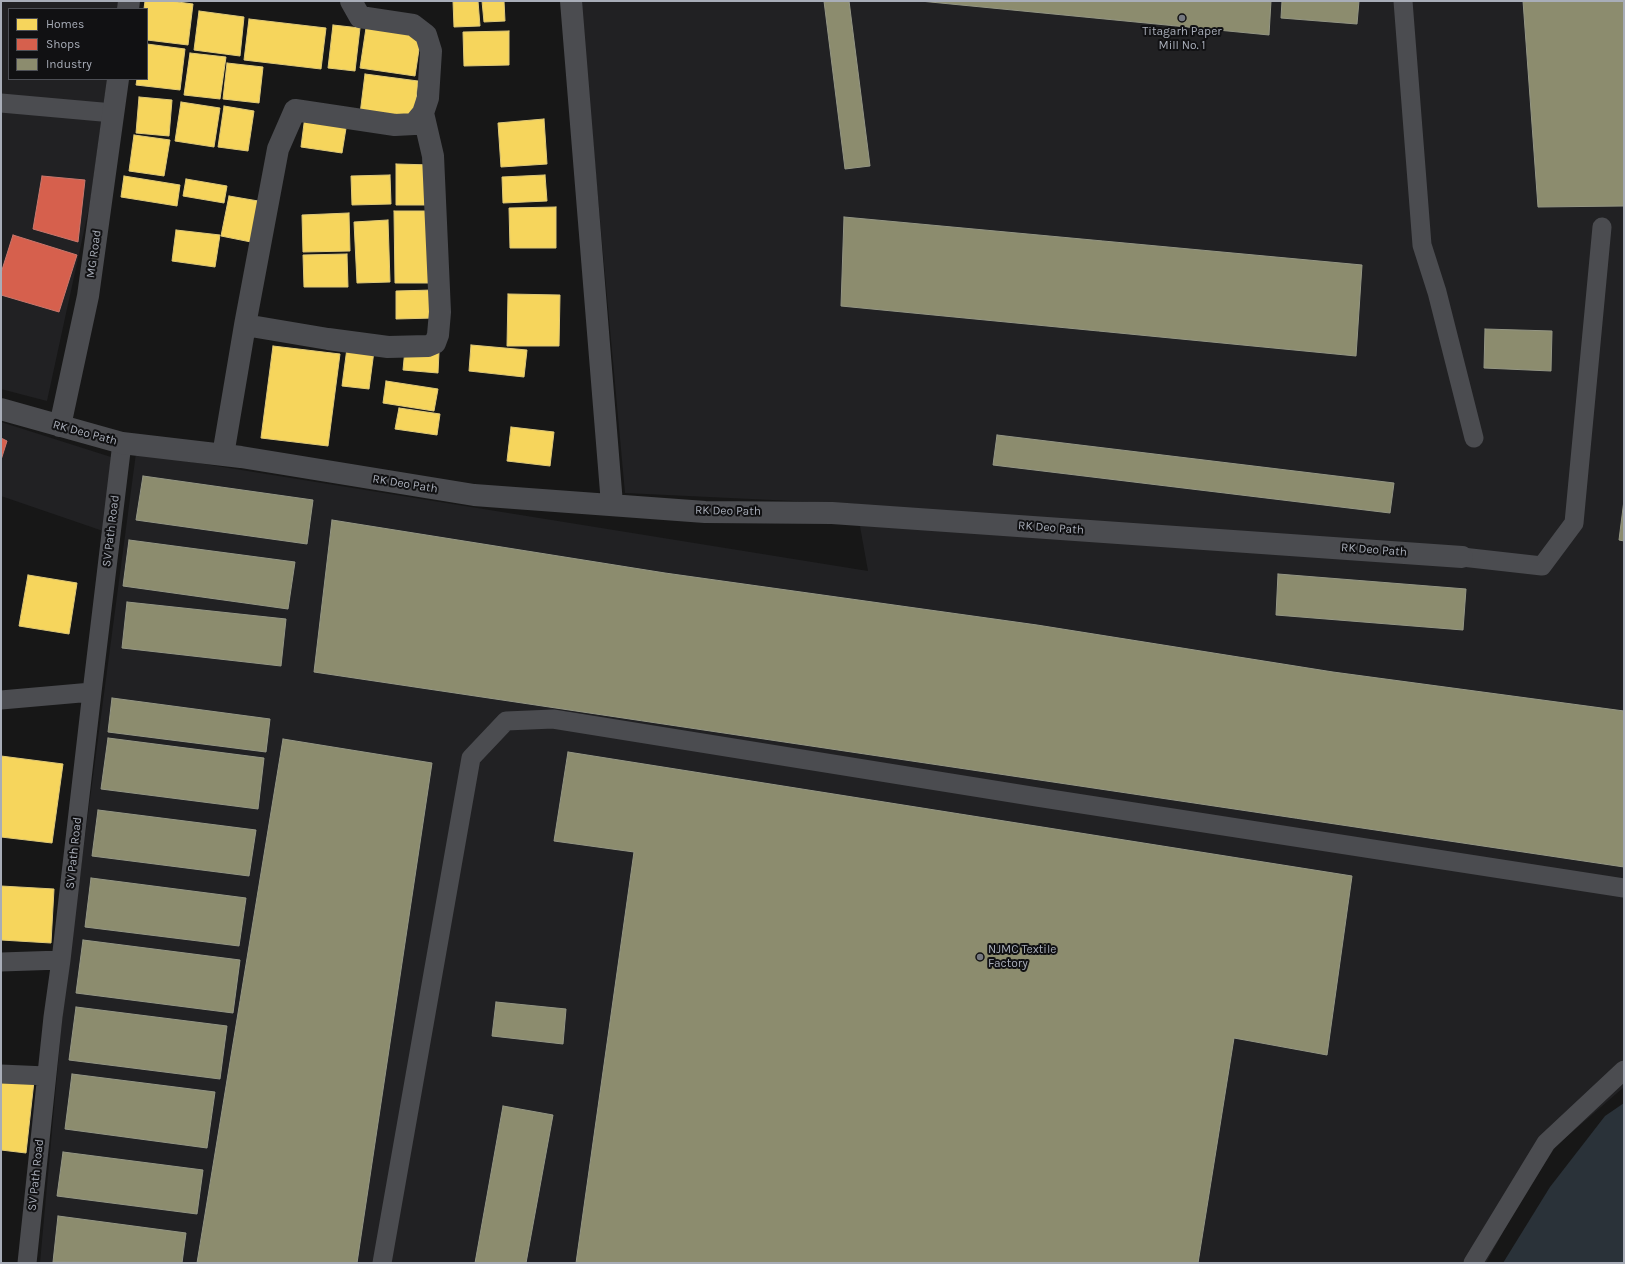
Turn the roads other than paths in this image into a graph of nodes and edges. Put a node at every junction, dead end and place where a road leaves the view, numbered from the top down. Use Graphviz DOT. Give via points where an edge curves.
graph roads {
  1 [pos="351,1"];
  2 [pos="571,1"];
  3 [pos="1403,1"];
  4 [pos="118,80"];
  5 [pos="1,103"];
  6 [pos="113,113"];
  7 [pos="423,113"];
  8 [pos="1602,227"];
  9 [pos="245,325"];
  10 [pos="1,409"];
  11 [pos="60,426"];
  12 [pos="1474,438"];
  13 [pos="122,443"];
  14 [pos="223,455"];
  15 [pos="612,504"];
  16 [pos="1462,557"];
  17 [pos="92,692"];
  18 [pos="1,700"];
  19 [pos="1624,888"];
  20 [pos="61,960"];
  21 [pos="1,962"];
  22 [pos="1624,1070"];
  23 [pos="1,1074"];
  24 [pos="46,1076"];
  25 [pos="27,1263"];
  26 [pos="382,1263"];
  27 [pos="1473,1263"];
  1 -- 7 [label="street" via="360,17 414,25 426,35 431,51 428,98"];
  2 -- 15 [label="street"];
  3 -- 12 [label="lane" via="1422,245 1437,292"];
  4 -- 6 [label="street, MG Road"];
  5 -- 6 [label="lane"];
  6 -- 11 [label="street, MG Road" via="88,296"];
  7 -- 9 [label="street" via="414,124 395,125 295,110 278,149"];
  7 -- 9 [label="street" via="433,156 440,312 435,343 428,346 388,347"];
  8 -- 16 [label="lane" via="1574,523 1542,566"];
  9 -- 14 [label="street"];
  10 -- 11 [label="street, RK Deo Path"];
  11 -- 13 [label="street, RK Deo Path"];
  13 -- 14 [label="street, RK Deo Path"];
  13 -- 17 [label="lane, SV Path Road"];
  14 -- 15 [label="street, RK Deo Path" via="474,495"];
  15 -- 16 [label="street, RK Deo Path" via="706,512 832,512"];
  17 -- 18 [label="lane"];
  17 -- 20 [label="lane, SV Path Road"];
  19 -- 26 [label="lane" via="553,719 506,721 471,758"];
  20 -- 21 [label="lane"];
  20 -- 24 [label="lane, SV Path Road"];
  22 -- 27 [label="lane" via="1546,1143"];
  23 -- 24 [label="lane"];
  24 -- 25 [label="lane, SV Path Road"];
}
